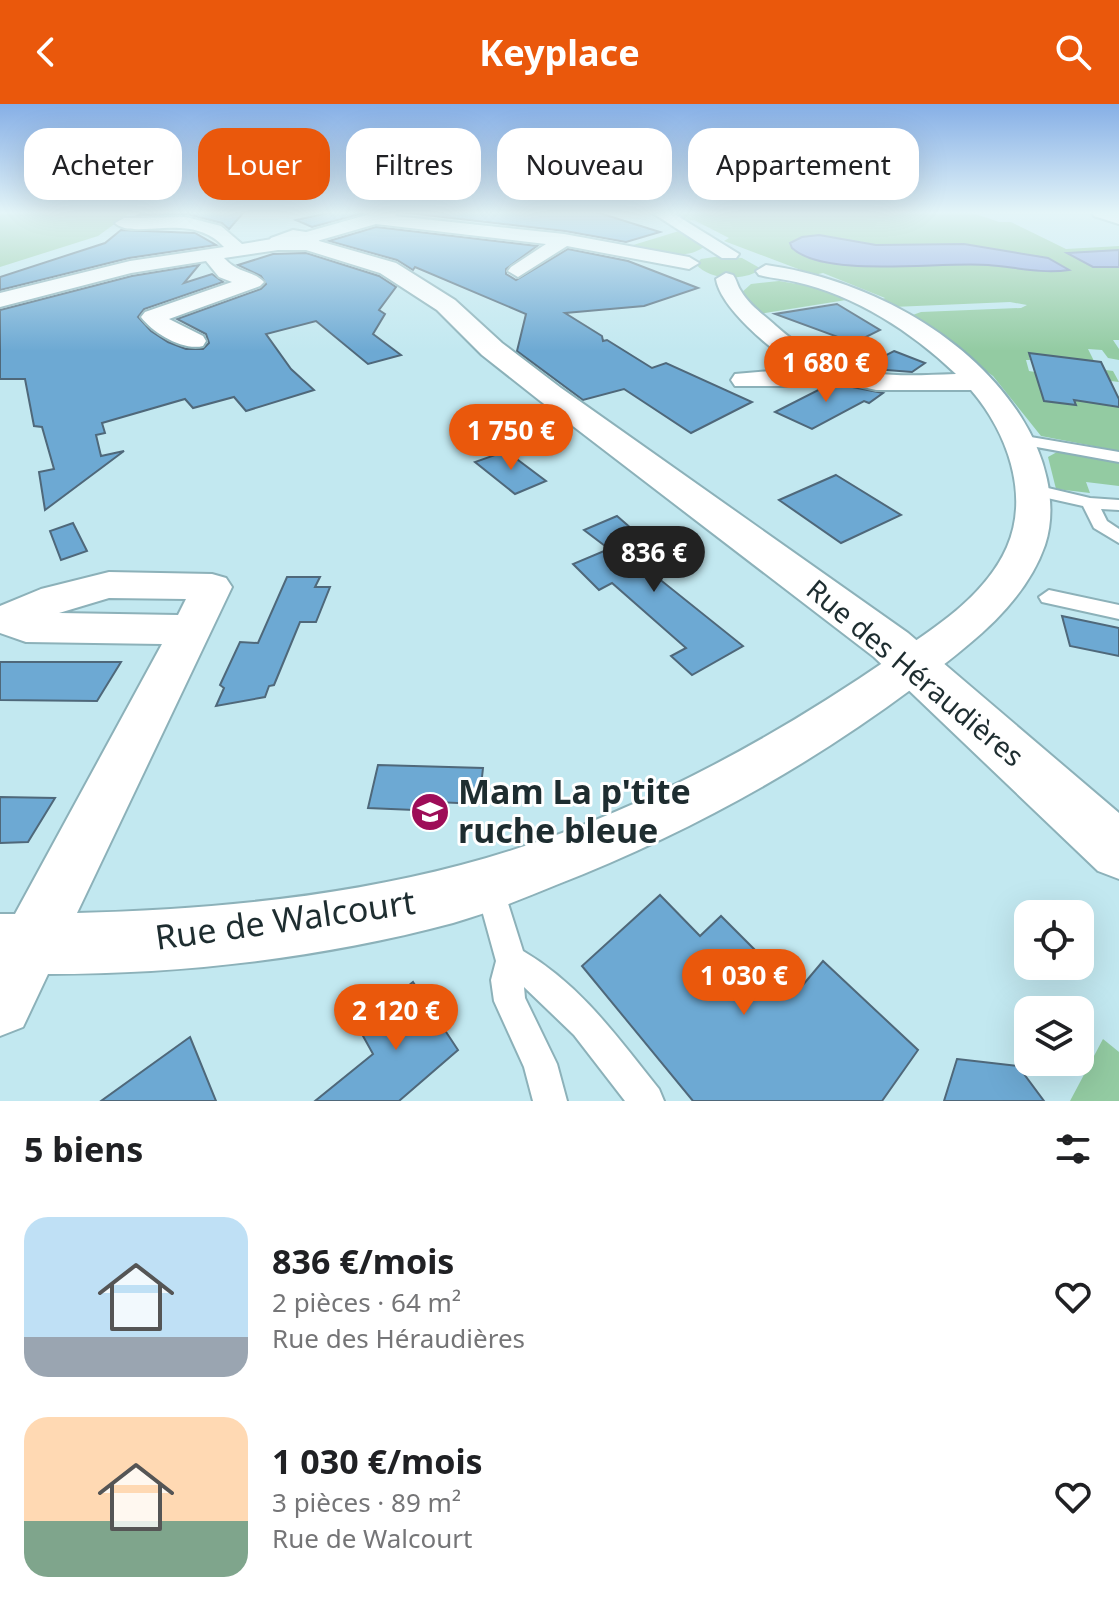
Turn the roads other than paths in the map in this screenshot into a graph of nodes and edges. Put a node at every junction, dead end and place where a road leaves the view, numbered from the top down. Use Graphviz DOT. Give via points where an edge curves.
graph roads {
  1 [pos="184,259"];
  2 [pos="214,259"];
  3 [pos="358,259"];
  4 [pos="537,259"];
  5 [pos="655,259"];
  6 [pos="701,259"];
  7 [pos="711,270"];
  8 [pos="518,271"];
  9 [pos="0,300"];
  10 [pos="194,341"];
  11 [pos="816,367"];
  12 [pos="744,380"];
  13 [pos="981,382"];
  14 [pos="1019,440"];
  15 [pos="1119,457"];
  16 [pos="1031,489"];
  17 [pos="1090,503"];
  18 [pos="1119,505"];
  19 [pos="1119,537"];
  20 [pos="1049,597"];
  21 [pos="1119,612"];
  22 [pos="191,630"];
  23 [pos="913,665"];
  24 [pos="1119,851"];
  25 [pos="489,882"];
  26 [pos="15,944"];
  27 [pos="511,961"];
  28 [pos="0,1004"];
  29 [pos="550,1101"];
  30 [pos="647,1101"];
  1 -- 9 [label="street"];
  2 -- 10 [label="street" via="226,273 253,282 153,317"];
  3 -- 23 [label="street, Rue des Héraudières" via="384,267 446,305 550,394"];
  4 -- 8 [label="street"];
  5 -- 7 [label="street"];
  6 -- 7 [label="street"];
  7 -- 11 [label="street" via="772,335"];
  7 -- 13 [label="street, Rue de Walcourt" via="754,278 766,271 815,281 883,311 939,346"];
  11 -- 12 [label="street" via="786,378"];
  11 -- 13 [label="street" via="863,380"];
  13 -- 14 [label="street, Rue de Walcourt"];
  14 -- 15 [label="lane"];
  14 -- 16 [label="street, Rue de Walcourt"];
  16 -- 17 [label="lane"];
  16 -- 23 [label="street, Rue de Walcourt" via="1027,543 1011,573 985,607"];
  17 -- 18 [label="lane"];
  17 -- 19 [label="lane" via="1100,524"];
  20 -- 21 [label="lane"];
  22 -- 26 [label="street"];
  23 -- 24 [label="street, Rue des Héraudières"];
  23 -- 25 [label="street, Rue de Walcourt" via="832,724 724,785 614,837"];
  25 -- 26 [label="street, Rue de Walcourt" via="447,896 310,924 70,945"];
  25 -- 27 [label="lane"];
  26 -- 28 [label="street"];
  27 -- 29 [label="lane" via="510,1001 540,1064"];
  27 -- 30 [label="lane" via="537,974 560,997"];
}
